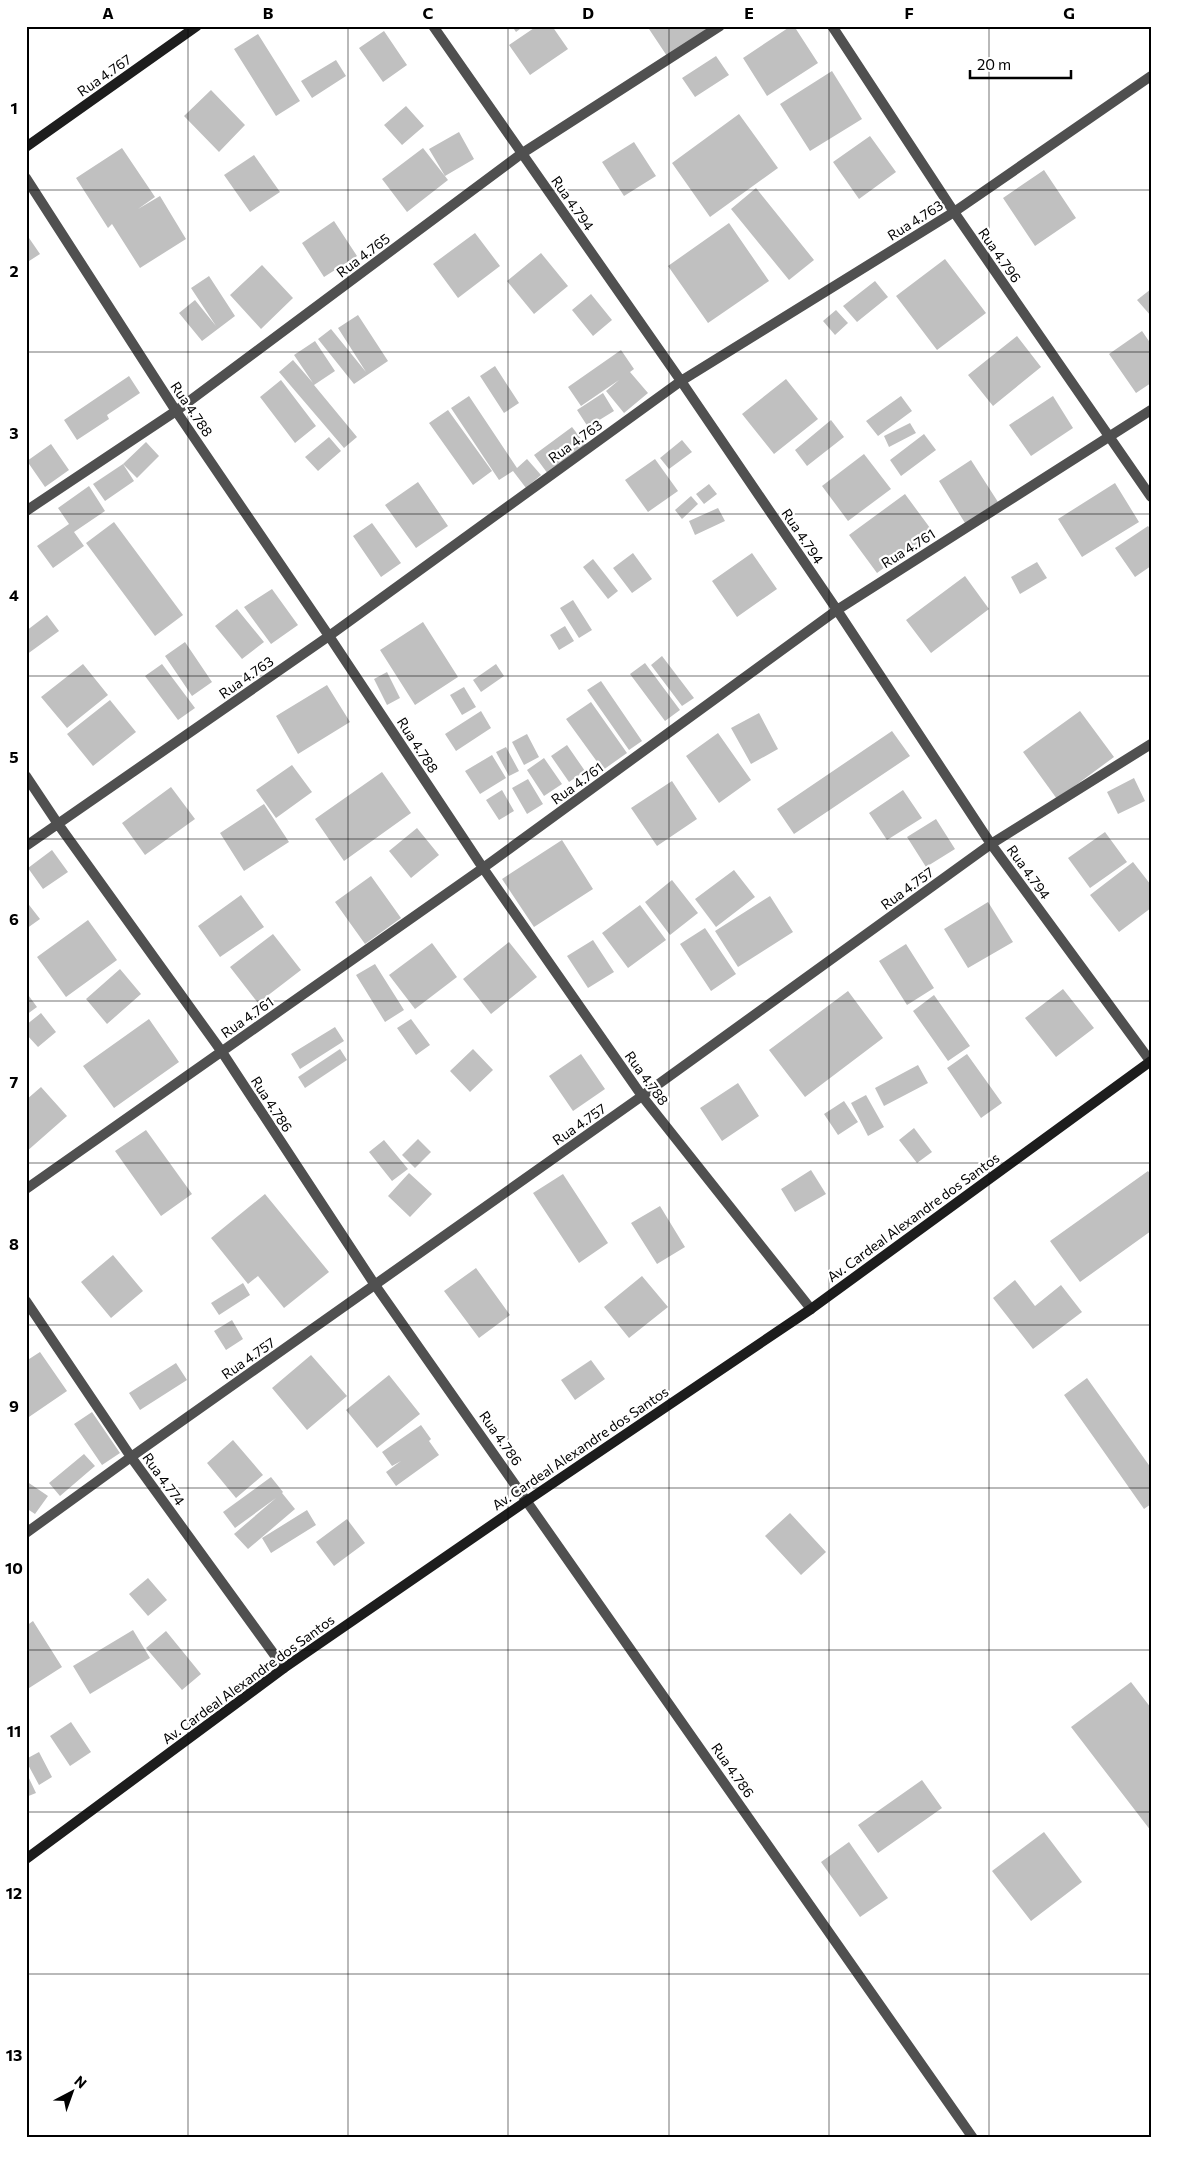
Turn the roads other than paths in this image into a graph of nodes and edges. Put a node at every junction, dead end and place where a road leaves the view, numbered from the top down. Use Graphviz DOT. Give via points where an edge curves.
graph roads {
  1 [pos="197,26"];
  2 [pos="433,26"];
  3 [pos="720,26"];
  4 [pos="832,26"];
  5 [pos="1151,76"];
  6 [pos="26,147"];
  7 [pos="521,154"];
  8 [pos="26,178"];
  9 [pos="954,212"];
  10 [pos="680,381"];
  11 [pos="1151,410"];
  12 [pos="176,411"];
  13 [pos="1109,437"];
  14 [pos="1151,497"];
  15 [pos="26,511"];
  16 [pos="837,610"];
  17 [pos="329,636"];
  18 [pos="1151,744"];
  19 [pos="26,776"];
  20 [pos="58,824"];
  21 [pos="991,844"];
  22 [pos="26,846"];
  23 [pos="483,868"];
  24 [pos="222,1052"];
  25 [pos="1151,1061"];
  26 [pos="642,1096"];
  27 [pos="26,1189"];
  28 [pos="375,1285"];
  29 [pos="26,1302"];
  30 [pos="811,1309"];
  31 [pos="131,1457"];
  32 [pos="528,1500"];
  33 [pos="26,1533"];
  34 [pos="284,1668"];
  35 [pos="26,1859"];
  36 [pos="973,2138"];
  1 -- 6 [label="main road, Rua 4.767"];
  2 -- 7 [label="street, Rua 4.794"];
  3 -- 7 [label="street, Rua 4.765"];
  4 -- 9 [label="street, Rua 4.796"];
  5 -- 9 [label="street, Rua 4.763"];
  7 -- 10 [label="street, Rua 4.794"];
  7 -- 12 [label="street, Rua 4.765"];
  8 -- 12 [label="street, Rua 4.788"];
  9 -- 10 [label="street, Rua 4.763"];
  9 -- 13 [label="street, Rua 4.796"];
  10 -- 16 [label="street, Rua 4.794"];
  10 -- 17 [label="street, Rua 4.763"];
  11 -- 13 [label="street, Rua 4.761"];
  12 -- 15 [label="street, Rua 4.765"];
  12 -- 17 [label="street, Rua 4.788"];
  13 -- 14 [label="street, Rua 4.796"];
  13 -- 16 [label="street, Rua 4.761"];
  16 -- 21 [label="street, Rua 4.794"];
  16 -- 23 [label="street, Rua 4.761"];
  17 -- 20 [label="street, Rua 4.763"];
  17 -- 23 [label="street, Rua 4.788"];
  18 -- 21 [label="street, Rua 4.757"];
  19 -- 20 [label="street, Rua 4.786"];
  20 -- 22 [label="street, Rua 4.763"];
  20 -- 24 [label="street, Rua 4.786"];
  21 -- 25 [label="street, Rua 4.794"];
  21 -- 26 [label="street, Rua 4.757"];
  23 -- 24 [label="street, Rua 4.761"];
  23 -- 26 [label="street, Rua 4.788"];
  24 -- 27 [label="street, Rua 4.761"];
  24 -- 28 [label="street, Rua 4.786"];
  25 -- 30 [label="main road, Av. Cardeal Alexandre dos Santos"];
  26 -- 28 [label="street, Rua 4.757"];
  26 -- 30 [label="street, Rua 4.788"];
  28 -- 31 [label="street, Rua 4.757"];
  28 -- 32 [label="street, Rua 4.786"];
  29 -- 31 [label="street, Rua 4.774"];
  30 -- 32 [label="main road, Av. Cardeal Alexandre dos Santos"];
  31 -- 33 [label="street, Rua 4.757"];
  31 -- 34 [label="street, Rua 4.774"];
  32 -- 34 [label="main road, Av. Cardeal Alexandre dos Santos"];
  32 -- 36 [label="street, Rua 4.786"];
  34 -- 35 [label="main road, Av. Cardeal Alexandre dos Santos"];
}
